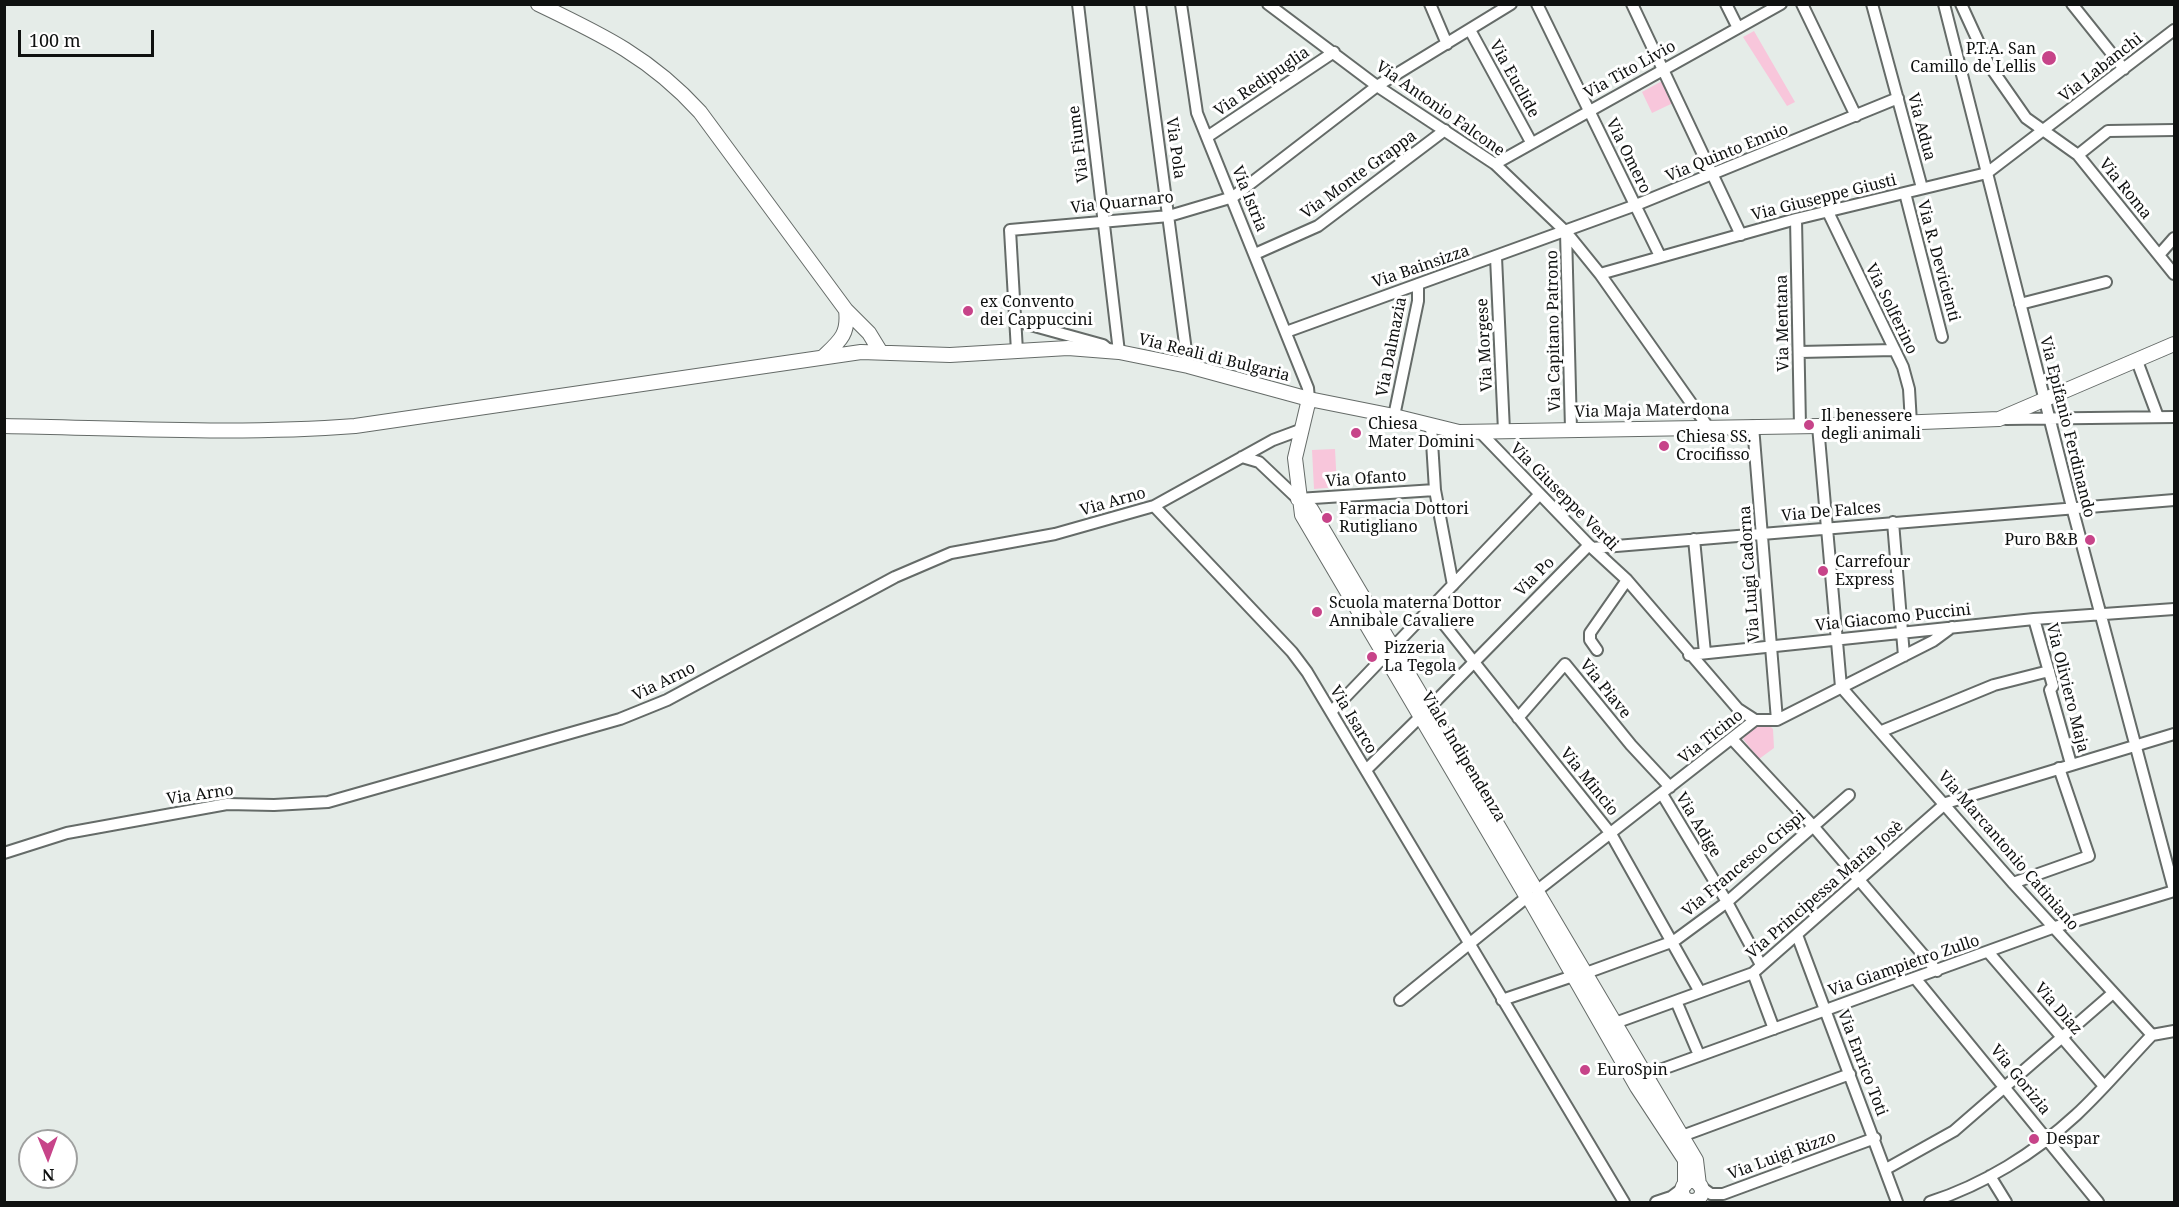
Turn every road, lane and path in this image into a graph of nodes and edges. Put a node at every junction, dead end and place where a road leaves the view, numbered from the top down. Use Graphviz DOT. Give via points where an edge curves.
graph roads {
  1 [pos="538,4"];
  2 [pos="1078,4"];
  3 [pos="1140,4"];
  4 [pos="1181,4"];
  5 [pos="1430,4"];
  6 [pos="1511,4"];
  7 [pos="1537,4"];
  8 [pos="1632,4"];
  9 [pos="1726,4"];
  10 [pos="1781,4"];
  11 [pos="1803,4"];
  12 [pos="1872,4"];
  13 [pos="1944,4"];
  14 [pos="1961,4"];
  15 [pos="2072,4"];
  16 [pos="1274,6"];
  17 [pos="1738,28"];
  18 [pos="1470,30"];
  19 [pos="2175,30"];
  20 [pos="1447,44"];
  21 [pos="1334,52"];
  22 [pos="1665,69"];
  23 [pos="2124,69"];
  24 [pos="1377,86"];
  25 [pos="1898,98"];
  26 [pos="1589,110"];
  27 [pos="1856,116"];
  28 [pos="1444,130"];
  29 [pos="2045,130"];
  30 [pos="2175,130"];
  31 [pos="1207,137"];
  32 [pos="1531,142"];
  33 [pos="2078,155"];
  34 [pos="1495,164"];
  35 [pos="1987,173"];
  36 [pos="1713,175"];
  37 [pos="1922,188"];
  38 [pos="1905,193"];
  39 [pos="1233,198"];
  40 [pos="1636,206"];
  41 [pos="1828,212"];
  42 [pos="1169,216"];
  43 [pos="1103,219"];
  44 [pos="1796,219"];
  45 [pos="1566,232"];
  46 [pos="1741,235"];
  47 [pos="2175,238"];
  48 [pos="1255,254"];
  49 [pos="2159,255"];
  50 [pos="1660,256"];
  51 [pos="1496,257"];
  52 [pos="1600,274"];
  53 [pos="2175,274"];
  54 [pos="2106,282"];
  55 [pos="1418,284"];
  56 [pos="2020,304"];
  57 [pos="846,310"];
  58 [pos="1016,321"];
  59 [pos="848,326"];
  60 [pos="1286,332"];
  61 [pos="1942,337"];
  62 [pos="2175,344"];
  63 [pos="1895,350"];
  64 [pos="880,351"];
  65 [pos="1017,351"];
  66 [pos="861,352"];
  67 [pos="1115,352"];
  68 [pos="1799,352"];
  69 [pos="823,357"];
  70 [pos="2137,361"];
  71 [pos="1188,366"];
  72 [pos="2045,398"];
  73 [pos="1310,399"];
  74 [pos="1394,416"];
  75 [pos="2051,416"];
  76 [pos="2158,417"];
  77 [pos="2175,417"];
  78 [pos="1999,419"];
  79 [pos="1911,423"];
  80 [pos="4,426"];
  81 [pos="1431,426"];
  82 [pos="1753,426"];
  83 [pos="1800,426"];
  84 [pos="1818,426"];
  85 [pos="1708,427"];
  86 [pos="1571,429"];
  87 [pos="1300,430"];
  88 [pos="1504,431"];
  89 [pos="1481,433"];
  90 [pos="1242,457"];
  91 [pos="1435,490"];
  92 [pos="1540,494"];
  93 [pos="1298,498"];
  94 [pos="2175,500"];
  95 [pos="1154,507"];
  96 [pos="2072,507"];
  97 [pos="1893,522"];
  98 [pos="1826,528"];
  99 [pos="1763,533"];
  100 [pos="1694,539"];
  101 [pos="1591,546"];
  102 [pos="1627,580"];
  103 [pos="1454,585"];
  104 [pos="1431,608"];
  105 [pos="2175,609"];
  106 [pos="2101,614"];
  107 [pos="2034,619"];
  108 [pos="1952,627"];
  109 [pos="1902,632"];
  110 [pos="1835,639"];
  111 [pos="1771,645"];
  112 [pos="1597,650"];
  113 [pos="1388,652"];
  114 [pos="1705,653"];
  115 [pos="1689,655"];
  116 [pos="1904,656"];
  117 [pos="1473,661"];
  118 [pos="2049,671"];
  119 [pos="1841,687"];
  120 [pos="1332,711"];
  121 [pos="1424,713"];
  122 [pos="1518,718"];
  123 [pos="1755,720"];
  124 [pos="1777,720"];
  125 [pos="1882,731"];
  126 [pos="2175,734"];
  127 [pos="1732,739"];
  128 [pos="2135,746"];
  129 [pos="2071,764"];
  130 [pos="2059,768"];
  131 [pos="1366,770"];
  132 [pos="1666,790"];
  133 [pos="1849,795"];
  134 [pos="1946,803"];
  135 [pos="1813,826"];
  136 [pos="1611,834"];
  137 [pos="4,853"];
  138 [pos="1859,880"];
  139 [pos="2013,883"];
  140 [pos="2175,890"];
  141 [pos="1532,893"];
  142 [pos="1727,902"];
  143 [pos="2055,927"];
  144 [pos="1797,935"];
  145 [pos="1674,941"];
  146 [pos="1469,944"];
  147 [pos="1989,953"];
  148 [pos="1757,969"];
  149 [pos="1937,971"];
  150 [pos="1580,974"];
  151 [pos="1916,978"];
  152 [pos="1700,992"];
  153 [pos="2113,993"];
  154 [pos="1400,1000"];
  155 [pos="1502,1000"];
  156 [pos="1676,1001"];
  157 [pos="1826,1010"];
  158 [pos="1615,1023"];
  159 [pos="1774,1029"];
  160 [pos="2175,1031"];
  161 [pos="2152,1035"];
  162 [pos="2063,1037"];
  163 [pos="1700,1055"];
  164 [pos="1850,1074"];
  165 [pos="1646,1075"];
  166 [pos="2006,1085"];
  167 [pos="2104,1086"];
  168 [pos="1682,1136"];
  169 [pos="1875,1138"];
  170 [pos="2049,1138"];
  171 [pos="1886,1169"];
  172 [pos="1990,1176"];
  173 [pos="1692,1194"];
  174 [pos="1956,1198"];
  175 [pos="1623,1203"];
  176 [pos="1656,1203"];
  177 [pos="1713,1203"];
  178 [pos="1897,1203"];
  179 [pos="1930,1203"];
  180 [pos="2006,1203"];
  181 [pos="2098,1203"];
  1 -- 57 [label="main road" via="609,38 679,89"];
  2 -- 43 [label="street, Via Fiume"];
  3 -- 42 [label="street, Via Pola"];
  4 -- 31 [label="street, Via Istria" via="1197,113"];
  5 -- 20 [label="street"];
  6 -- 18 [label="street, Via Quarnaro"];
  7 -- 26 [label="street, Via Omero"];
  8 -- 22 [label="street"];
  9 -- 17 [label="street"];
  10 -- 17 [label="street, Via Tito Livio"];
  11 -- 27 [label="street"];
  12 -- 25 [label="street, Via Adua"];
  13 -- 35 [label="street, Via Epifanio Ferdinando"];
  14 -- 29 [label="street, Via Roma" via="1989,65 2026,118"];
  15 -- 23 [label="street"];
  16 -- 21 [label="street, Via Antonio Falcone"];
  17 -- 22 [label="street, Via Tito Livio"];
  18 -- 20 [label="street, Via Quarnaro"];
  18 -- 32 [label="street, Via Euclide"];
  19 -- 23 [label="street, Via Labanchi"];
  20 -- 24 [label="street, Via Quarnaro"];
  21 -- 24 [label="street, Via Antonio Falcone"];
  21 -- 31 [label="street, Via Redipuglia"];
  22 -- 26 [label="street, Via Tito Livio"];
  22 -- 36 [label="street"];
  23 -- 29 [label="street, Via Labanchi"];
  24 -- 28 [label="street, Via Antonio Falcone"];
  24 -- 39 [label="street, Via Quarnaro"];
  25 -- 27 [label="street, Via Quinto Ennio"];
  25 -- 37 [label="street, Via Adua"];
  26 -- 32 [label="street, Via Tito Livio"];
  26 -- 40 [label="street, Via Omero"];
  27 -- 36 [label="street, Via Quinto Ennio"];
  28 -- 34 [label="street, Via Antonio Falcone"];
  28 -- 48 [label="street, Via Monte Grappa" via="1318,226"];
  29 -- 33 [label="street, Via Roma"];
  29 -- 35 [label="street, Via Giuseppe Giusti"];
  30 -- 33 [label="street" via="2108,131"];
  31 -- 39 [label="street, Via Istria"];
  32 -- 34 [label="street, Via Tito Livio"];
  33 -- 49 [label="street, Via Roma"];
  34 -- 45 [label="street, Via Antonio Falcone"];
  35 -- 37 [label="street, Via Giuseppe Giusti"];
  35 -- 56 [label="street, Via Epifanio Ferdinando"];
  36 -- 40 [label="street, Via Quinto Ennio"];
  36 -- 46 [label="street"];
  37 -- 38 [label="street, Via Giuseppe Giusti"];
  38 -- 41 [label="street, Via Giuseppe Giusti"];
  38 -- 61 [label="street, Via R. Devicienti"];
  39 -- 42 [label="street, Via Quarnaro"];
  39 -- 48 [label="street, Via Istria"];
  40 -- 45 [label="street, Via Quinto Ennio"];
  40 -- 50 [label="street, Via Omero"];
  41 -- 44 [label="street, Via Giuseppe Giusti"];
  41 -- 63 [label="street, Via Solferino"];
  42 -- 43 [label="street, Via Quarnaro"];
  42 -- 71 [label="street, Via Pola"];
  43 -- 58 [label="street, Via Quarnaro" via="1010,230"];
  43 -- 67 [label="street, Via Fiume"];
  44 -- 46 [label="street, Via Giuseppe Giusti"];
  44 -- 68 [label="street, Via Mentana"];
  45 -- 51 [label="street, Via Bainsizza"];
  45 -- 52 [label="street, Via Antonio Falcone"];
  45 -- 86 [label="street, Via Capitano Patrono"];
  46 -- 50 [label="street, Via Giuseppe Giusti"];
  47 -- 49 [label="street"];
  48 -- 60 [label="street, Via Istria"];
  49 -- 53 [label="street, Via Roma"];
  50 -- 52 [label="street, Via Giuseppe Giusti"];
  51 -- 55 [label="street, Via Bainsizza"];
  51 -- 88 [label="street, Via Morgese"];
  52 -- 85 [label="street, Via Antonio Falcone"];
  54 -- 56 [label="street"];
  55 -- 60 [label="street, Via Bainsizza"];
  55 -- 74 [label="street, Via Dalmazia" via="1418,301"];
  56 -- 72 [label="street, Via Epifanio Ferdinando"];
  57 -- 59 [label="main road"];
  57 -- 64 [label="main road" via="869,333"];
  58 -- 65 [label="street"];
  58 -- 67 [label="street, Via Reali di Bulgaria"];
  59 -- 66 [label="main road"];
  59 -- 69 [label="main road" via="839,342"];
  60 -- 73 [label="street, Via Istria"];
  62 -- 70 [label="main road, Via Maja Materdona"];
  63 -- 68 [label="street"];
  63 -- 79 [label="street, Via Solferino" via="1909,389"];
  64 -- 65 [label="main road, Via Reali di Bulgaria" via="928,355"];
  64 -- 66 [label="main road, Via Reali di Bulgaria"];
  65 -- 67 [label="main road, Via Reali di Bulgaria" via="1068,348"];
  66 -- 69 [label="main road, Via Reali di Bulgaria"];
  67 -- 71 [label="main road, Via Reali di Bulgaria"];
  68 -- 83 [label="street, Via Mentana"];
  69 -- 80 [label="main road, Via Reali di Bulgaria" via="356,426 246,432"];
  70 -- 72 [label="main road, Via Maja Materdona"];
  70 -- 76 [label="street"];
  71 -- 73 [label="main road, Via Reali di Bulgaria"];
  72 -- 75 [label="street, Via Epifanio Ferdinando"];
  72 -- 78 [label="main road, Via Maja Materdona"];
  73 -- 74 [label="main road, Via Maja Materdona"];
  73 -- 87 [label="main road, Viale Indipendenza"];
  74 -- 81 [label="main road, Via Maja Materdona"];
  75 -- 76 [label="street, Via Maja Materdona"];
  75 -- 78 [label="street, Via Maja Materdona"];
  75 -- 96 [label="street, Via Epifanio Ferdinando"];
  76 -- 77 [label="street, Via Maja Materdona"];
  78 -- 79 [label="main road, Via Maja Materdona"];
  79 -- 84 [label="main road, Via Maja Materdona"];
  81 -- 89 [label="main road, Via Maja Materdona"];
  81 -- 91 [label="street"];
  82 -- 83 [label="main road, Via Maja Materdona"];
  82 -- 85 [label="main road, Via Maja Materdona"];
  82 -- 99 [label="street, Via Luigi Cadorna"];
  83 -- 84 [label="main road, Via Maja Materdona"];
  84 -- 98 [label="street"];
  85 -- 86 [label="main road, Via Maja Materdona"];
  86 -- 88 [label="main road, Via Maja Materdona"];
  87 -- 90 [label="street, Via Arno"];
  87 -- 93 [label="main road, Viale Indipendenza" via="1295,458"];
  88 -- 89 [label="main road, Via Maja Materdona"];
  89 -- 92 [label="street, Via Giuseppe Verdi"];
  90 -- 93 [label="street" via="1259,462"];
  90 -- 95 [label="street, Via Arno"];
  91 -- 93 [label="street, Via Ofanto"];
  91 -- 103 [label="street"];
  92 -- 101 [label="street, Via Giuseppe Verdi"];
  92 -- 103 [label="street"];
  93 -- 113 [label="main road, Viale Indipendenza" via="1302,515"];
  94 -- 96 [label="street, Via De Falces"];
  95 -- 120 [label="street, Via Isarco" via="1292,652"];
  95 -- 137 [label="street, Via Arno" via="1055,534 951,554 895,577 667,700 620,719 328,802 227,804 67,833"];
  96 -- 97 [label="street, Via De Falces"];
  96 -- 106 [label="street, Via Epifanio Ferdinando"];
  97 -- 98 [label="street, Via De Falces"];
  97 -- 109 [label="street"];
  98 -- 99 [label="street, Via De Falces"];
  98 -- 110 [label="street"];
  99 -- 100 [label="street, Via De Falces"];
  99 -- 111 [label="street, Via Luigi Cadorna"];
  100 -- 101 [label="street, Via De Falces"];
  100 -- 114 [label="street"];
  101 -- 102 [label="street, Via Giuseppe Verdi"];
  101 -- 117 [label="street, Via Po"];
  102 -- 112 [label="street" via="1590,633"];
  102 -- 115 [label="street, Via Giuseppe Verdi"];
  103 -- 104 [label="street"];
  104 -- 113 [label="street"];
  104 -- 117 [label="street, Via Mincio"];
  105 -- 106 [label="street, Via Giacomo Puccini"];
  106 -- 107 [label="street, Via Giacomo Puccini"];
  106 -- 128 [label="street, Via Epifanio Ferdinando"];
  107 -- 108 [label="street, Via Giacomo Puccini"];
  107 -- 118 [label="street, Via Oliviero Maja"];
  108 -- 109 [label="street, Via Giacomo Puccini"];
  108 -- 116 [label="street, Via Ticino"];
  109 -- 110 [label="street, Via Giacomo Puccini"];
  109 -- 116 [label="street"];
  110 -- 111 [label="street, Via Giacomo Puccini"];
  110 -- 119 [label="street"];
  111 -- 114 [label="street, Via Giacomo Puccini"];
  111 -- 124 [label="street, Via Luigi Cadorna"];
  113 -- 120 [label="street"];
  113 -- 121 [label="main road, Viale Indipendenza"];
  114 -- 115 [label="street, Via Giacomo Puccini"];
  115 -- 123 [label="street, Via Giuseppe Verdi" via="1738,709"];
  116 -- 119 [label="street, Via Ticino"];
  117 -- 121 [label="street, Via Po"];
  117 -- 122 [label="street, Via Mincio"];
  118 -- 125 [label="street" via="1994,685"];
  118 -- 129 [label="street, Via Oliviero Maja" via="2053,686 2050,690"];
  119 -- 124 [label="street, Via Ticino"];
  119 -- 125 [label="street, Via Marcantonio Catiniano"];
  120 -- 131 [label="street, Via Isarco"];
  121 -- 131 [label="street, Via Po"];
  121 -- 141 [label="main road, Viale Indipendenza"];
  122 -- 132 [label="street, Via Piave" via="1565,664"];
  122 -- 136 [label="street, Via Mincio"];
  123 -- 124 [label="street, Via Ticino"];
  123 -- 127 [label="street, Via Ticino"];
  125 -- 134 [label="street, Via Marcantonio Catiniano"];
  126 -- 128 [label="street"];
  127 -- 132 [label="street, Via Ticino"];
  127 -- 135 [label="street"];
  128 -- 129 [label="street"];
  128 -- 140 [label="street, Via Epifanio Ferdinando"];
  129 -- 130 [label="street"];
  130 -- 134 [label="street"];
  130 -- 139 [label="street" via="2088,856"];
  131 -- 146 [label="street, Via Isarco"];
  132 -- 136 [label="street, Via Ticino"];
  132 -- 142 [label="street, Via Adige"];
  133 -- 135 [label="street, Via Francesco Crispi"];
  134 -- 138 [label="street, Via Principessa Maria Josè"];
  134 -- 139 [label="street, Via Marcantonio Catiniano"];
  135 -- 138 [label="street"];
  135 -- 142 [label="street, Via Francesco Crispi"];
  136 -- 141 [label="street, Via Ticino"];
  136 -- 145 [label="street, Via Mincio"];
  138 -- 144 [label="street, Via Principessa Maria Josè"];
  138 -- 149 [label="street"];
  139 -- 143 [label="street, Via Marcantonio Catiniano"];
  140 -- 143 [label="street, Via Giampietro Zullo"];
  141 -- 146 [label="street, Via Ticino"];
  141 -- 150 [label="main road, Viale Indipendenza"];
  142 -- 145 [label="street, Via Francesco Crispi"];
  142 -- 148 [label="street, Via Adige"];
  143 -- 147 [label="street, Via Giampietro Zullo"];
  143 -- 153 [label="street, Via Marcantonio Catiniano"];
  144 -- 148 [label="street, Via Principessa Maria Josè"];
  144 -- 157 [label="street, Via Enrico Toti"];
  145 -- 150 [label="street, Via Francesco Crispi"];
  145 -- 152 [label="street, Via Mincio"];
  146 -- 154 [label="street, Via Ticino"];
  146 -- 155 [label="street, Via Isarco"];
  147 -- 149 [label="street, Via Giampietro Zullo"];
  147 -- 162 [label="street, Via Diaz"];
  148 -- 152 [label="street, Via Principessa Maria Josè"];
  148 -- 159 [label="street, Via Adige"];
  149 -- 151 [label="street, Via Giampietro Zullo"];
  150 -- 155 [label="street, Via Francesco Crispi"];
  150 -- 158 [label="main road, Viale Indipendenza"];
  150 -- 173 [label="main road, Viale Indipendenza" via="1637,1087 1685,1160"];
  151 -- 157 [label="street, Via Giampietro Zullo"];
  151 -- 166 [label="street, Via Gorizia"];
  152 -- 156 [label="street, Via Principessa Maria Josè"];
  153 -- 161 [label="street, Via Marcantonio Catiniano"];
  153 -- 162 [label="street"];
  155 -- 175 [label="street, Via Isarco"];
  156 -- 158 [label="street, Via Principessa Maria Josè"];
  156 -- 163 [label="street"];
  157 -- 159 [label="street, Via Giampietro Zullo"];
  157 -- 164 [label="street, Via Enrico Toti"];
  158 -- 165 [label="main road, Viale Indipendenza"];
  159 -- 163 [label="street, Via Giampietro Zullo"];
  160 -- 161 [label="street"];
  161 -- 167 [label="street"];
  162 -- 166 [label="street"];
  162 -- 167 [label="street, Via Diaz"];
  163 -- 165 [label="street, Via Giampietro Zullo"];
  164 -- 168 [label="street"];
  164 -- 169 [label="street, Via Enrico Toti"];
  165 -- 168 [label="main road, Viale Indipendenza"];
  166 -- 170 [label="street, Via Gorizia"];
  166 -- 171 [label="street" via="1954,1131"];
  167 -- 170 [label="street"];
  168 -- 173 [label="main road, Viale Indipendenza" via="1696,1160"];
  169 -- 171 [label="street, Via Enrico Toti"];
  169 -- 173 [label="street, Via Luigi Rizzo" via="1723,1194"];
  170 -- 172 [label="street"];
  170 -- 181 [label="street, Via Gorizia"];
  171 -- 178 [label="street, Via Enrico Toti"];
  172 -- 174 [label="street"];
  172 -- 180 [label="street"];
  173 -- 176 [label="street"];
  173 -- 177 [label="main road, Viale Indipendenza"];
  174 -- 179 [label="street"];
}
